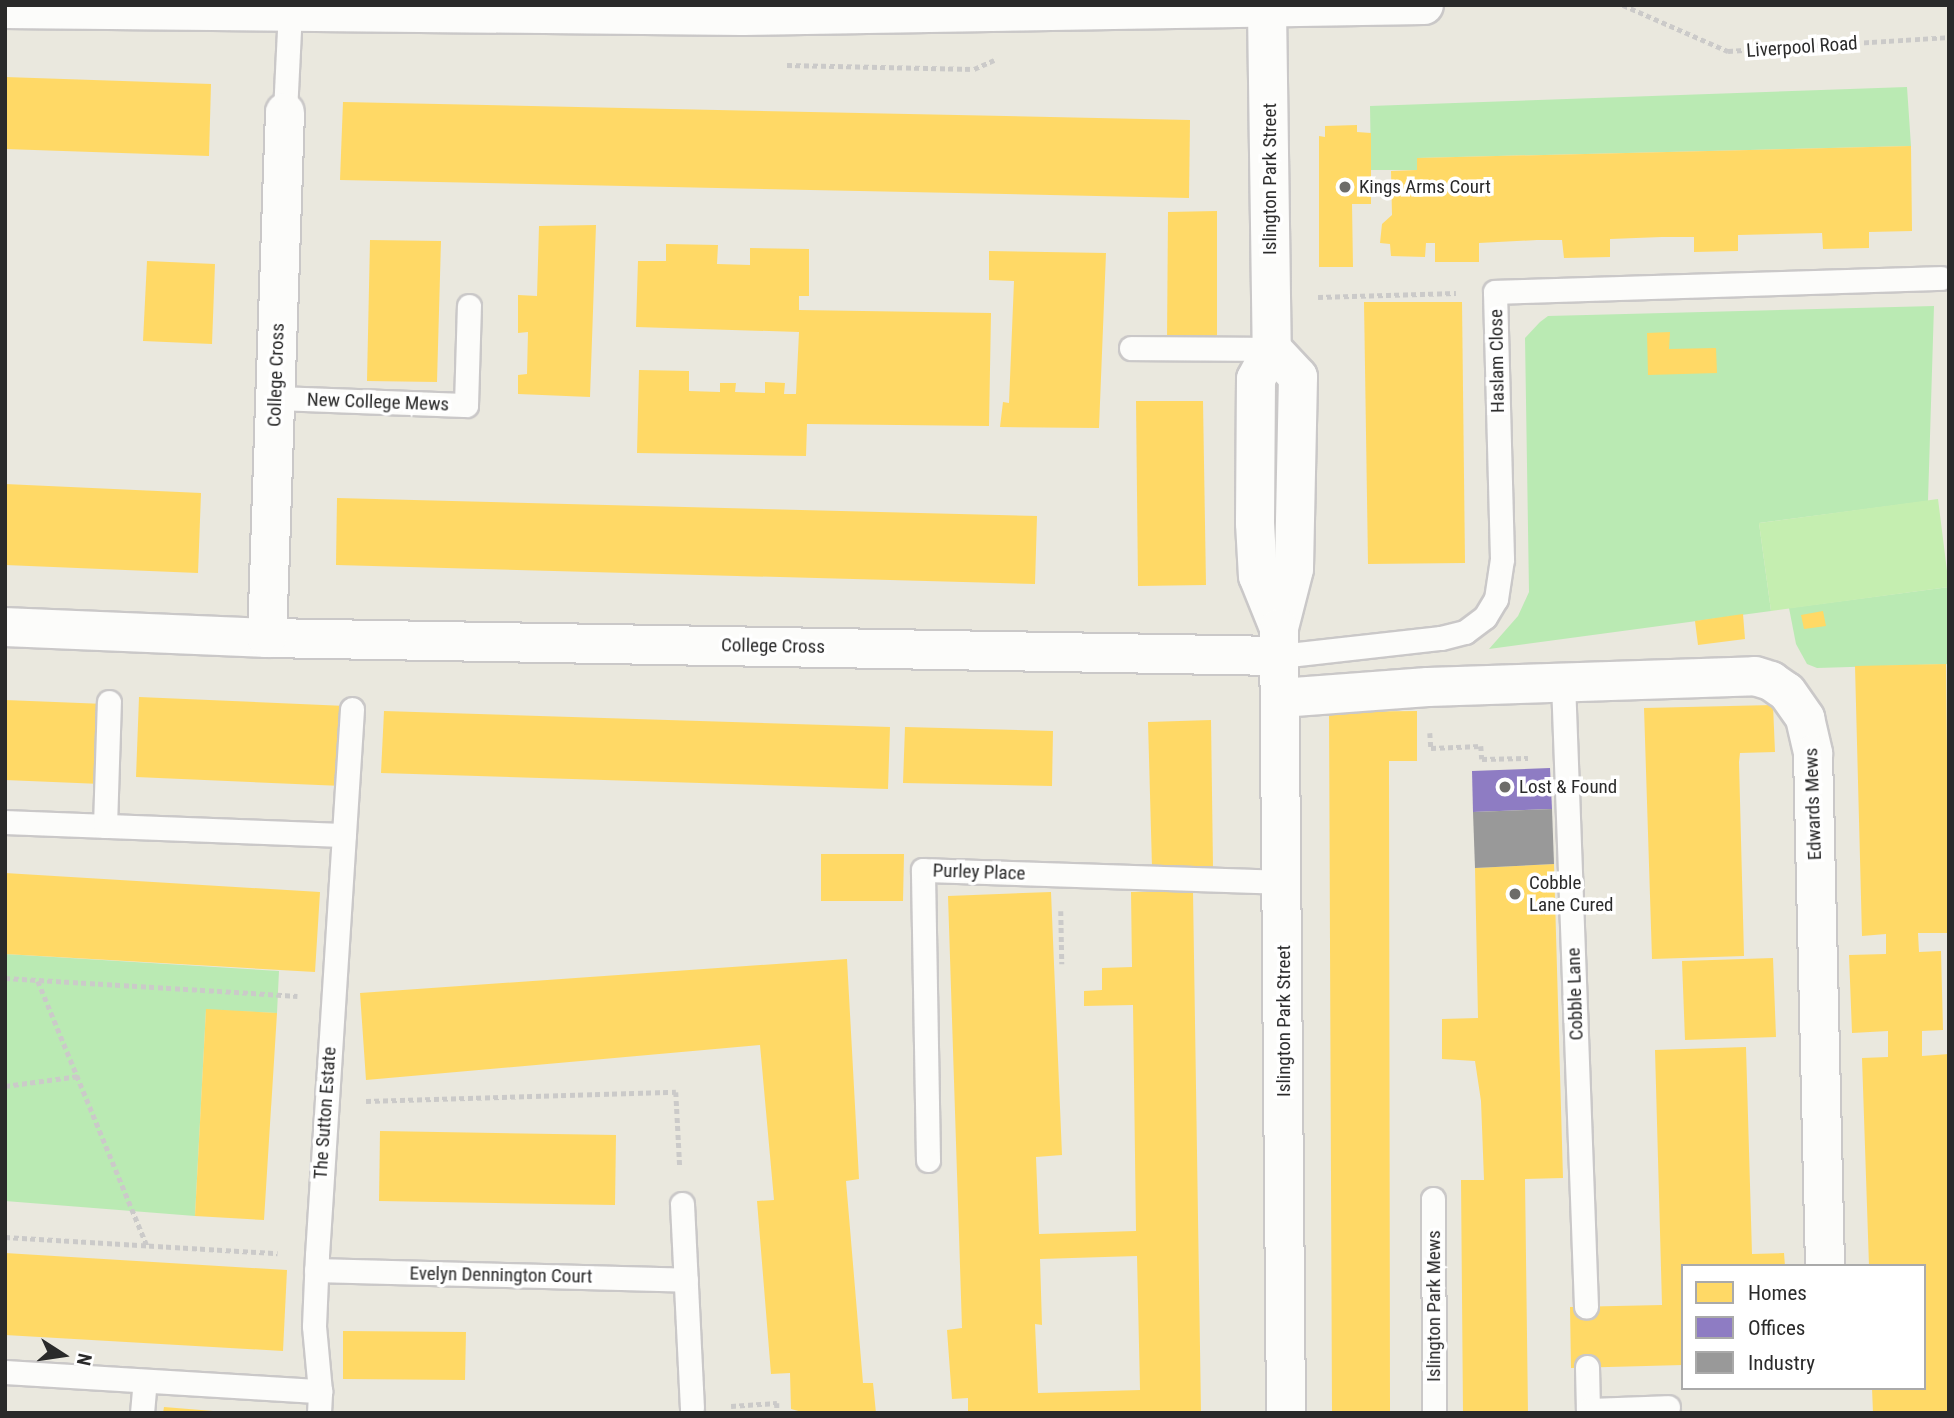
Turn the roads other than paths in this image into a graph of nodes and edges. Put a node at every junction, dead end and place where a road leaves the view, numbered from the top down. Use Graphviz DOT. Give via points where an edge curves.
graph roads {
  1 [pos="1424,5"];
  2 [pos="1267,7"];
  3 [pos="177,8"];
  4 [pos="5,9"];
  5 [pos="290,10"];
  6 [pos="716,10"];
  7 [pos="285,112"];
  8 [pos="1941,278"];
  9 [pos="469,306"];
  10 [pos="1131,348"];
  11 [pos="1272,349"];
  12 [pos="275,398"];
  13 [pos="1255,448"];
  14 [pos="1297,496"];
  15 [pos="5,626"];
  16 [pos="267,638"];
  17 [pos="1279,642"];
  18 [pos="1563,682"];
  19 [pos="1281,698"];
  20 [pos="109,702"];
  21 [pos="352,709"];
  22 [pos="5,822"];
  23 [pos="105,826"];
  24 [pos="344,835"];
  25 [pos="1282,882"];
  26 [pos="929,1160"];
  27 [pos="1433,1199"];
  28 [pos="682,1204"];
  29 [pos="317,1262"];
  30 [pos="1825,1264"];
  31 [pos="686,1280"];
  32 [pos="1586,1307"];
  33 [pos="1587,1367"];
  34 [pos="5,1372"];
  35 [pos="145,1381"];
  36 [pos="320,1402"];
  37 [pos="1668,1407"];
  38 [pos="692,1408"];
  39 [pos="142,1413"];
  40 [pos="1286,1413"];
  41 [pos="1434,1413"];
  1 -- 2 [label="street"];
  2 -- 6 [label="street"];
  2 -- 11 [label="street, Islington Park Street"];
  3 -- 4 [label="street"];
  3 -- 5 [label="street"];
  5 -- 6 [label="street"];
  5 -- 7 [label="lane"];
  7 -- 12 [label="street, College Cross"];
  8 -- 17 [label="lane, Haslam Close" via="1495,292 1502,559 1491,608 1465,632 1441,638"];
  9 -- 12 [label="lane, New College Mews" via="466,405"];
  10 -- 11 [label="lane"];
  11 -- 13 [label="street, Islington Park Street" via="1256,379"];
  11 -- 14 [label="street, Islington Park Street" via="1298,377"];
  12 -- 16 [label="street, College Cross"];
  13 -- 14 [label="lane"];
  13 -- 17 [label="street, Islington Park Street" via="1258,576"];
  14 -- 17 [label="street, Islington Park Street" via="1294,569"];
  15 -- 16 [label="street, College Cross"];
  16 -- 17 [label="street, College Cross"];
  17 -- 19 [label="street, Islington Park Street"];
  18 -- 19 [label="street, Edwards Mews"];
  18 -- 30 [label="street, Edwards Mews" via="1755,676 1787,692 1805,718 1813,754"];
  18 -- 32 [label="lane, Cobble Lane"];
  19 -- 25 [label="street, Islington Park Street"];
  20 -- 23 [label="lane"];
  21 -- 24 [label="lane, The Sutton Estate"];
  22 -- 23 [label="lane"];
  23 -- 24 [label="lane"];
  24 -- 29 [label="lane, The Sutton Estate"];
  25 -- 26 [label="lane, Purley Place" via="923,870"];
  25 -- 40 [label="street, Islington Park Street"];
  27 -- 41 [label="lane, Islington Park Mews"];
  28 -- 31 [label="lane"];
  29 -- 31 [label="lane, Evelyn Dennington Court"];
  29 -- 36 [label="lane, The Sutton Estate" via="314,1326"];
  31 -- 38 [label="lane"];
  33 -- 37 [label="lane" via="1588,1410"];
  34 -- 35 [label="lane, The Sutton Estate"];
  35 -- 36 [label="lane, The Sutton Estate"];
  35 -- 39 [label="lane"];
}
